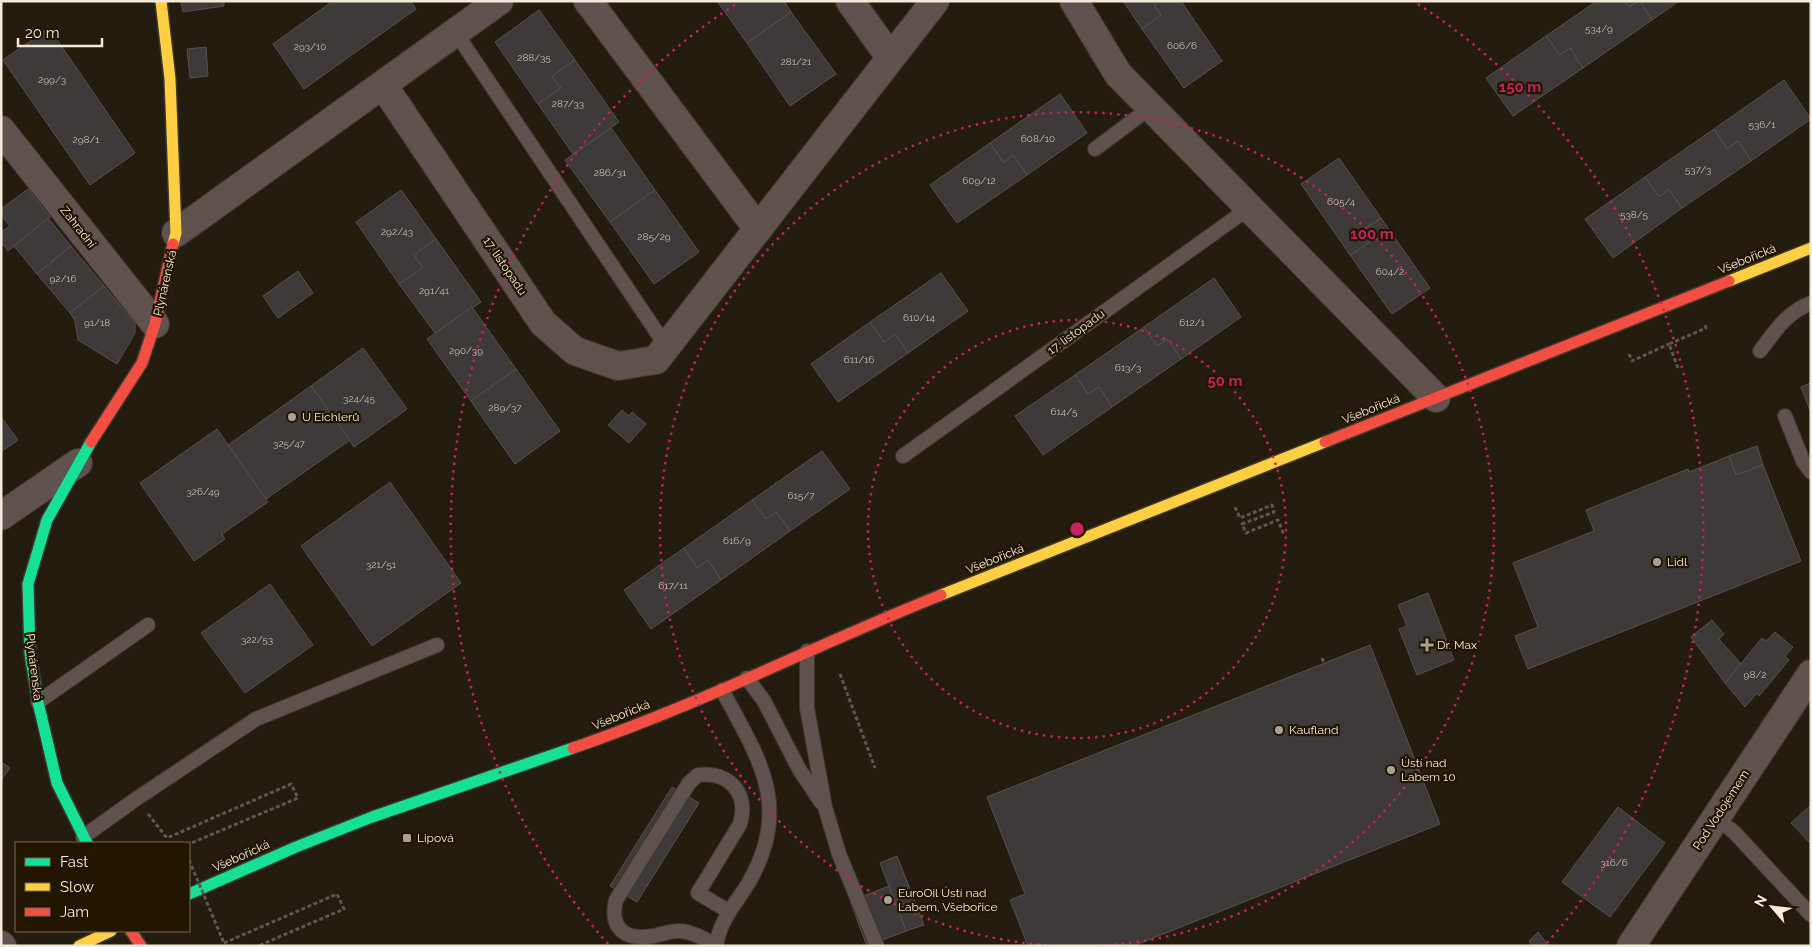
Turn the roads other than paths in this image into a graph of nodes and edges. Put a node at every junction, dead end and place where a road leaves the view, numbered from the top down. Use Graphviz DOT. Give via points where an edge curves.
graph roads {
  1 [pos="161,1"];
  2 [pos="499,1"];
  3 [pos="588,1"];
  4 [pos="850,1"];
  5 [pos="936,1"];
  6 [pos="1074,1"];
  7 [pos="456,32"];
  8 [pos="890,57"];
  9 [pos="383,85"];
  10 [pos="1150,107"];
  11 [pos="1,130"];
  12 [pos="1094,149"];
  13 [pos="1249,208"];
  14 [pos="758,229"];
  15 [pos="176,233"];
  16 [pos="1811,248"];
  17 [pos="1811,303"];
  18 [pos="155,324"];
  19 [pos="666,346"];
  20 [pos="1760,351"];
  21 [pos="1436,398"];
  22 [pos="1784,416"];
  23 [pos="903,456"];
  24 [pos="78,463"];
  25 [pos="1811,472"];
  26 [pos="1,516"];
  27 [pos="148,625"];
  28 [pos="438,645"];
  29 [pos="806,651"];
  30 [pos="748,678"];
  31 [pos="1808,683"];
  32 [pos="722,690"];
  33 [pos="38,702"];
  34 [pos="825,807"];
  35 [pos="1716,818"];
  36 [pos="85,840"];
  37 [pos="190,894"];
  38 [pos="728,911"];
  39 [pos="1811,915"];
  40 [pos="109,932"];
  41 [pos="133,932"];
  42 [pos="716,945"];
  43 [pos="79,946"];
  44 [pos="141,946"];
  45 [pos="877,946"];
  46 [pos="1631,946"];
  1 -- 15 [label="main road, Plynárenská" via="170,79"];
  2 -- 7 [label="street"];
  3 -- 14 [label="street"];
  4 -- 8 [label="street"];
  5 -- 8 [label="street, 17. listopadu"];
  6 -- 10 [label="street" via="1118,74"];
  7 -- 9 [label="street"];
  7 -- 19 [label="lane"];
  8 -- 14 [label="street, 17. listopadu"];
  9 -- 15 [label="street, Plynárenská"];
  9 -- 19 [label="street, 17. listopadu" via="543,323 575,351 618,366 656,360"];
  10 -- 12 [label="lane"];
  10 -- 13 [label="street"];
  11 -- 18 [label="street, Zahradní"];
  13 -- 21 [label="street"];
  13 -- 23 [label="lane, 17. listopadu"];
  14 -- 19 [label="street, 17. listopadu"];
  15 -- 18 [label="main road, Plynárenská"];
  16 -- 21 [label="main road, Všebořická"];
  17 -- 20 [label="lane" via="1794,310"];
  18 -- 24 [label="main road, Plynárenská" via="142,363"];
  21 -- 29 [label="main road, Všebořická"];
  22 -- 25 [label="lane" via="1803,462"];
  24 -- 26 [label="street, Plynárenská"];
  24 -- 33 [label="main road, Plynárenská" via="47,520 28,584 30,653"];
  27 -- 33 [label="lane"];
  28 -- 36 [label="lane" via="256,719 136,798"];
  29 -- 30 [label="main road, Všebořická"];
  29 -- 34 [label="lane" via="807,708"];
  30 -- 32 [label="main road, Všebořická"];
  30 -- 34 [label="lane" via="764,701 799,769"];
  31 -- 35 [label="street, Pod Vodojemem"];
  32 -- 37 [label="main road, Všebořická" via="590,742 296,846"];
  32 -- 38 [label="lane" via="760,760 766,779 770,818 761,857"];
  33 -- 36 [label="main road, Plynárenská" via="58,783"];
  34 -- 45 [label="lane" via="839,854"];
  35 -- 39 [label="lane" via="1734,832"];
  35 -- 46 [label="street, Pod Vodojemem"];
  38 -- 42 [label="lane"];
  38 -- 42 [label="lane" via="698,893 740,824 744,811 742,800 729,782 719,776 698,775 689,783 616,900 613,912 621,931 636,937 679,931"];
  40 -- 43 [label="main road"];
  41 -- 44 [label="main road"];
}
